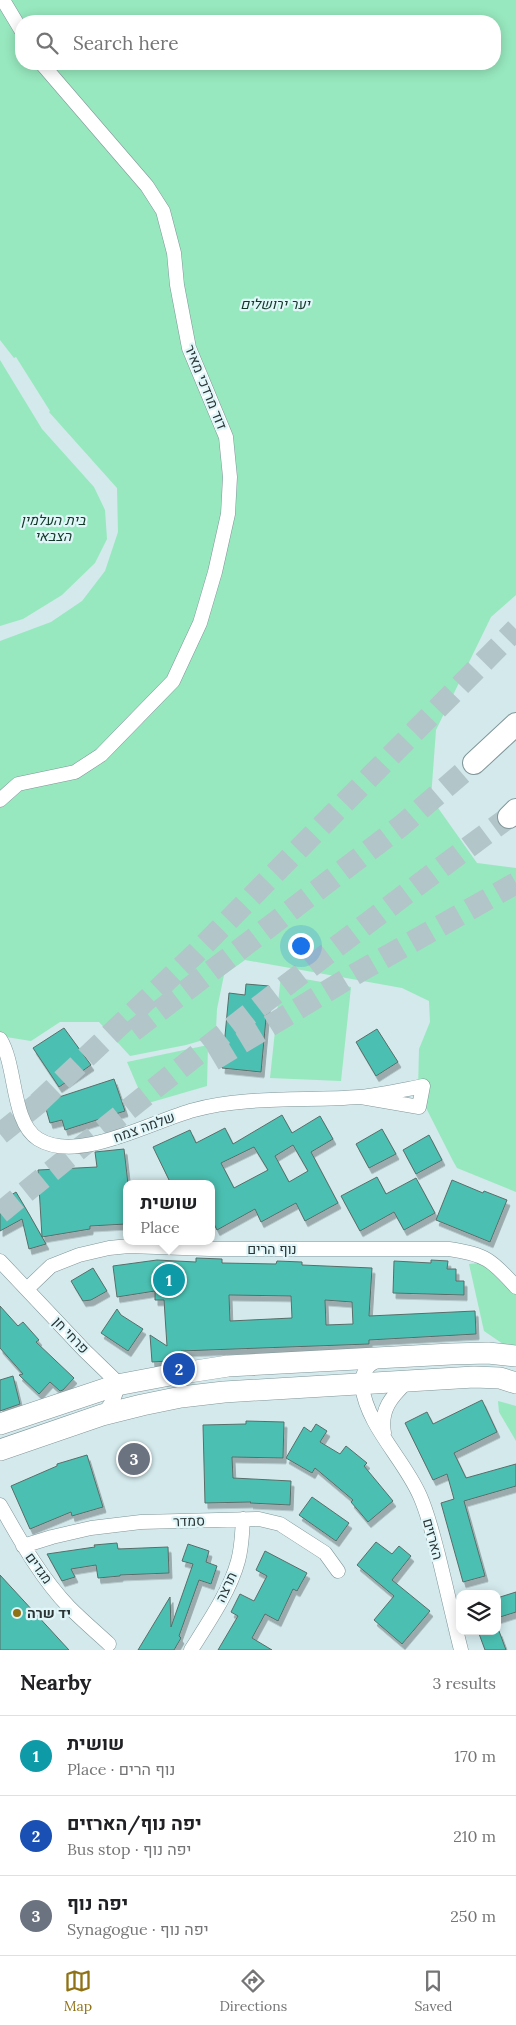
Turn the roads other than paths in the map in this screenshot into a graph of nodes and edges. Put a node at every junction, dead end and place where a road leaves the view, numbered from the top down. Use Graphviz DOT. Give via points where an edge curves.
graph roads {
  1 [pos="3,0"];
  2 [pos="15,20"];
  3 [pos="47,70"];
  4 [pos="516,724"];
  5 [pos="474,763"];
  6 [pos="0,800"];
  7 [pos="0,1039"];
  8 [pos="361,1097"];
  9 [pos="0,1261"];
  10 [pos="516,1287"];
  11 [pos="27,1289"];
  12 [pos="516,1356"];
  13 [pos="382,1358"];
  14 [pos="407,1382"];
  15 [pos="516,1383"];
  16 [pos="362,1384"];
  17 [pos="117,1386"];
  18 [pos="102,1415"];
  19 [pos="0,1424"];
  20 [pos="385,1436"];
  21 [pos="0,1450"];
  22 [pos="0,1506"];
  23 [pos="243,1519"];
  24 [pos="23,1546"];
  25 [pos="338,1572"];
  26 [pos="109,1644"];
  27 [pos="191,1650"];
  28 [pos="461,1650"];
  1 -- 2 [label="street"];
  3 -- 6 [label="street, דוד מרדכי מאיר" via="147,186 163,211 174,253 189,348 226,437 230,477 228,514 200,623 173,681 101,754 75,772 18,784"];
  4 -- 5 [label="highway"];
  7 -- 8 [label="street, שלמה צמח" via="20,1113 37,1138 50,1145 77,1146 115,1138 195,1109"];
  9 -- 11 [label="street, פרחי חן"];
  10 -- 11 [label="street, נוף הרים" via="498,1266 485,1258 449,1249 129,1246 94,1250 51,1266"];
  11 -- 17 [label="street, פרחי חן" via="112,1375"];
  12 -- 13 [label="main road" via="488,1353"];
  13 -- 16 [label="street" via="368,1366"];
  13 -- 17 [label="main road" via="228,1366"];
  14 -- 15 [label="main road" via="474,1377 500,1378"];
  14 -- 16 [label="main road"];
  14 -- 20 [label="street, הארזים" via="384,1410"];
  16 -- 18 [label="main road" via="224,1392 152,1403"];
  16 -- 20 [label="street, הארזים" via="368,1407"];
  17 -- 18 [label="street" via="111,1405"];
  17 -- 19 [label="main road"];
  18 -- 21 [label="main road"];
  20 -- 28 [label="street, הארזים" via="421,1497"];
  22 -- 24 [label="street, מגדים"];
  23 -- 24 [label="street, סמדר" via="140,1522 91,1528"];
  23 -- 25 [label="street, סמדר" via="280,1524 325,1553"];
  23 -- 27 [label="street, תרצה" via="237,1563 220,1603"];
  24 -- 26 [label="street, מגדים" via="69,1607"];
}
